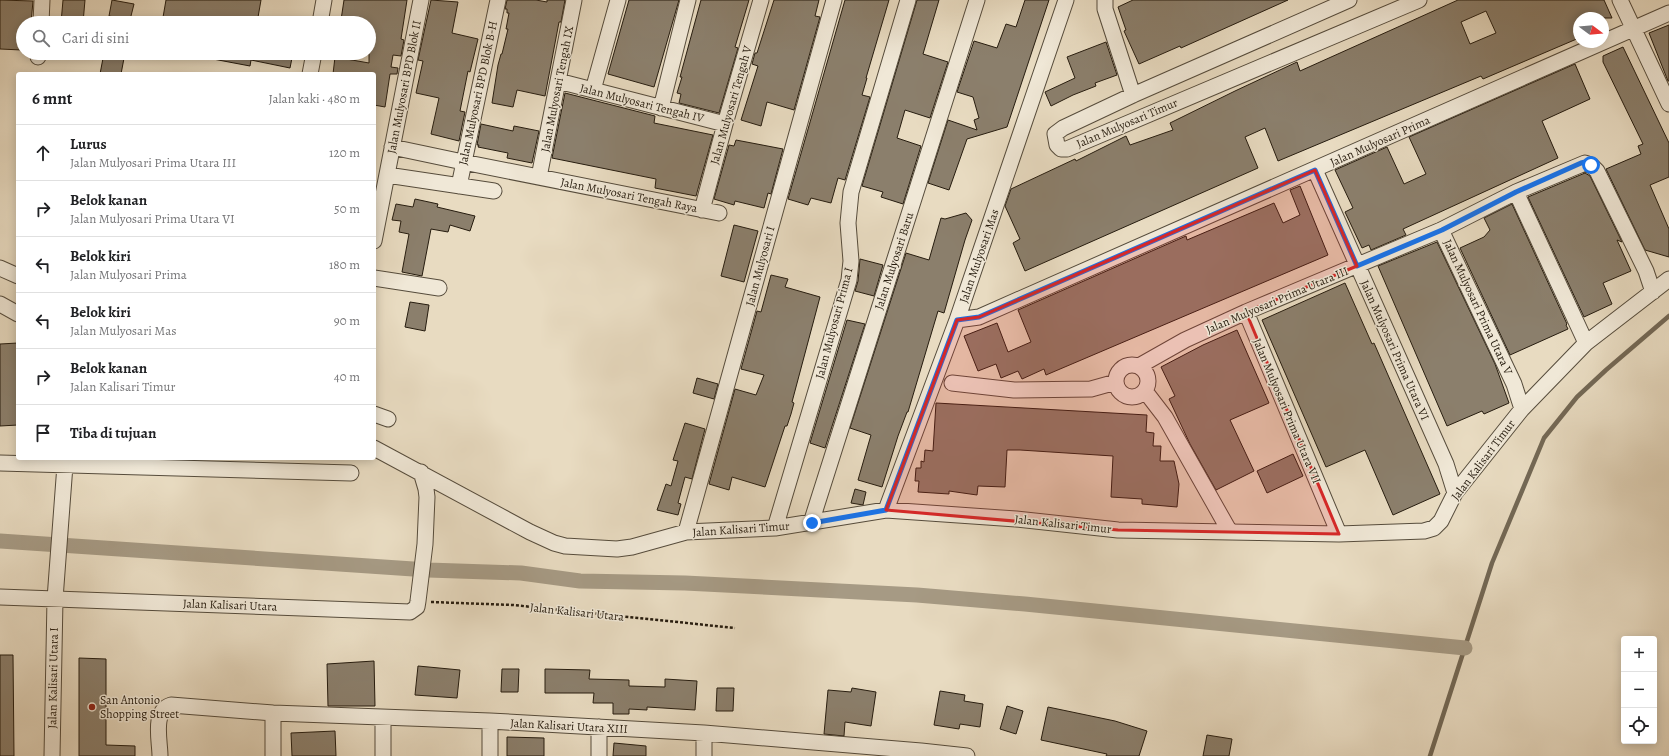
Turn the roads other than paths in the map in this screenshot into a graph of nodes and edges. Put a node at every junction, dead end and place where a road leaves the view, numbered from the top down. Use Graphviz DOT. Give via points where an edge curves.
graph roads {
  1 [pos="42,0"];
  2 [pos="324,0"];
  3 [pos="422,0"];
  4 [pos="498,0"];
  5 [pos="574,0"];
  6 [pos="618,0"];
  7 [pos="688,0"];
  8 [pos="761,0"];
  9 [pos="834,0"];
  10 [pos="908,0"];
  11 [pos="977,0"];
  12 [pos="1066,0"];
  13 [pos="1105,0"];
  14 [pos="1349,0"];
  15 [pos="1419,0"];
  16 [pos="1620,0"];
  17 [pos="1669,13"];
  18 [pos="41,16"];
  19 [pos="321,16"];
  20 [pos="1634,28"];
  21 [pos="1266,36"];
  22 [pos="313,60"];
  23 [pos="1276,60"];
  24 [pos="310,72"];
  25 [pos="558,81"];
  26 [pos="593,90"];
  27 [pos="1133,95"];
  28 [pos="1669,104"];
  29 [pos="661,108"];
  30 [pos="725,124"];
  31 [pos="392,147"];
  32 [pos="463,162"];
  33 [pos="1315,170"];
  34 [pos="386,175"];
  35 [pos="539,177"];
  36 [pos="459,186"];
  37 [pos="494,191"];
  38 [pos="1516,192"];
  39 [pos="702,210"];
  40 [pos="719,213"];
  41 [pos="376,230"];
  42 [pos="1442,230"];
  43 [pos="1357,266"];
  44 [pos="0,268"];
  45 [pos="16,275"];
  46 [pos="376,278"];
  47 [pos="1669,279"];
  48 [pos="439,288"];
  49 [pos="1654,292"];
  50 [pos="0,304"];
  51 [pos="1246,312"];
  52 [pos="16,313"];
  53 [pos="957,320"];
  54 [pos="1586,343"];
  55 [pos="1139,366"];
  56 [pos="1116,382"];
  57 [pos="952,384"];
  58 [pos="1145,391"];
  59 [pos="1522,409"];
  60 [pos="376,449"];
  61 [pos="0,463"];
  62 [pos="63,463"];
  63 [pos="149,463"];
  64 [pos="420,472"];
  65 [pos="351,473"];
  66 [pos="1455,493"];
  67 [pos="886,510"];
  68 [pos="812,523"];
  69 [pos="1227,527"];
  70 [pos="775,528"];
  71 [pos="686,532"];
  72 [pos="1339,534"];
  73 [pos="55,596"];
  74 [pos="0,597"];
  75 [pos="273,713"];
  76 [pos="383,718"];
  77 [pos="490,721"];
  78 [pos="599,727"];
  79 [pos="704,733"];
  80 [pos="815,749"];
  81 [pos="921,753"];
  82 [pos="52,756"];
  83 [pos="160,756"];
  84 [pos="272,756"];
  85 [pos="383,756"];
  86 [pos="490,756"];
  87 [pos="599,756"];
  88 [pos="704,756"];
  89 [pos="967,756"];
  1 -- 18 [label="street"];
  2 -- 19 [label="street"];
  3 -- 31 [label="street, Jalan Mulyosari BPD Blok II"];
  4 -- 32 [label="street, Jalan Mulyosari BPD Blok B-H"];
  5 -- 25 [label="street, Jalan Mulyosari Tengah IX"];
  6 -- 26 [label="street"];
  7 -- 29 [label="street"];
  8 -- 30 [label="street, Jalan Mulyosari Tengah V"];
  9 -- 71 [label="street, Jalan Mulyosari I"];
  10 -- 70 [label="street, Jalan Mulyosari Prima I" via="851,192 848,224 851,261 849,280"];
  11 -- 68 [label="street, Jalan Mulyosari Baru"];
  12 -- 53 [label="street, Jalan Mulyosari Mas"];
  13 -- 27 [label="street" via="1105,9"];
  14 -- 21 [label="street, Jalan Mulyosari Timur"];
  15 -- 23 [label="street, Jalan Mulyosari Timur"];
  16 -- 20 [label="street"];
  17 -- 20 [label="street, Jalan Mulyosari Prima"];
  20 -- 28 [label="street"];
  20 -- 33 [label="street, Jalan Mulyosari Prima"];
  21 -- 23 [label="street"];
  21 -- 27 [label="street, Jalan Mulyosari Timur"];
  22 -- 24 [label="street"];
  23 -- 27 [label="street, Jalan Mulyosari Timur" via="1067,148 1057,145 1057,131"];
  25 -- 26 [label="street, Jalan Mulyosari Tengah IV"];
  25 -- 35 [label="street, Jalan Mulyosari Tengah IX"];
  26 -- 29 [label="street, Jalan Mulyosari Tengah IV"];
  29 -- 30 [label="street, Jalan Mulyosari Tengah IV"];
  30 -- 39 [label="street, Jalan Mulyosari Tengah V"];
  31 -- 32 [label="street, Jalan Mulyosari Tengah Raya"];
  31 -- 34 [label="street, Jalan Mulyosari BPD Blok II"];
  32 -- 35 [label="street, Jalan Mulyosari Tengah Raya"];
  32 -- 36 [label="street, Jalan Mulyosari BPD Blok B-H"];
  33 -- 43 [label="street, Jalan Mulyosari Prima Utara VI"];
  33 -- 53 [label="street, Jalan Mulyosari Prima" via="979,317"];
  34 -- 36 [label="street"];
  34 -- 41 [label="street, Jalan Mulyosari BPD Blok II"];
  35 -- 39 [label="street, Jalan Mulyosari Tengah Raya"];
  36 -- 37 [label="street"];
  38 -- 42 [label="street, Jalan Mulyosari Prima Utara III"];
  38 -- 49 [label="street, Jalan Mulyosari Prima Utara III" via="1581,163 1591,165 1597,171"];
  38 -- 54 [label="street"];
  39 -- 40 [label="street, Jalan Mulyosari Tengah Raya"];
  42 -- 43 [label="street, Jalan Mulyosari Prima Utara III"];
  42 -- 59 [label="street, Jalan Mulyosari Prima Utara V" via="1514,384"];
  43 -- 51 [label="street, Jalan Mulyosari Prima Utara III"];
  43 -- 66 [label="street, Jalan Mulyosari Prima Utara VI" via="1446,464"];
  44 -- 45 [label="street"];
  46 -- 48 [label="street"];
  47 -- 49 [label="street, Jalan Kalisari Timur"];
  49 -- 54 [label="street, Jalan Kalisari Timur"];
  50 -- 52 [label="street"];
  51 -- 55 [label="street, Jalan Mulyosari Prima Utara III" via="1185,340"];
  51 -- 72 [label="street, Jalan Mulyosari Prima Utara VII"];
  53 -- 67 [label="street, Jalan Mulyosari Mas"];
  54 -- 59 [label="street, Jalan Kalisari Timur"];
  55 -- 56 [label="street" via="1128,364 1123,367 1116,376"];
  55 -- 58 [label="street" via="1147,374 1148,386"];
  56 -- 57 [label="street" via="1092,389 1014,390"];
  56 -- 58 [label="street" via="1119,391 1127,396 1137,396"];
  58 -- 69 [label="street" via="1166,417"];
  59 -- 66 [label="street, Jalan Kalisari Timur"];
  60 -- 64 [label="street, Jalan Kalisari Timur"];
  61 -- 62 [label="street"];
  62 -- 63 [label="street"];
  62 -- 73 [label="street, Jalan Kalisari Utara I"];
  63 -- 65 [label="street"];
  64 -- 71 [label="street, Jalan Kalisari Timur" via="530,532 564,546 617,549"];
  64 -- 73 [label="street, Jalan Kalisari Utara" via="427,497 425,544 417,607 414,610 406,612"];
  66 -- 72 [label="street, Jalan Kalisari Timur" via="1441,521 1429,530"];
  67 -- 68 [label="street, Jalan Kalisari Timur"];
  67 -- 69 [label="street, Jalan Kalisari Timur" via="1016,519 1118,530"];
  68 -- 70 [label="street, Jalan Kalisari Timur"];
  69 -- 72 [label="street, Jalan Kalisari Timur"];
  70 -- 71 [label="street, Jalan Kalisari Timur"];
  73 -- 74 [label="street, Jalan Kalisari Utara"];
  73 -- 82 [label="street, Jalan Kalisari Utara I"];
  75 -- 76 [label="street, Jalan Kalisari Utara XIII"];
  75 -- 83 [label="street, Jalan Kalisari Utara XIII" via="166,706 159,717"];
  75 -- 84 [label="street"];
  76 -- 77 [label="street, Jalan Kalisari Utara XIII"];
  76 -- 85 [label="street"];
  77 -- 78 [label="street, Jalan Kalisari Utara XIII"];
  77 -- 86 [label="street"];
  78 -- 79 [label="street, Jalan Kalisari Utara XIII"];
  78 -- 87 [label="street"];
  79 -- 80 [label="street, Jalan Kalisari Utara XIII"];
  79 -- 88 [label="street"];
  80 -- 81 [label="street, Jalan Kalisari Utara XIII"];
  81 -- 89 [label="street, Jalan Kalisari Utara XIII"];
}
